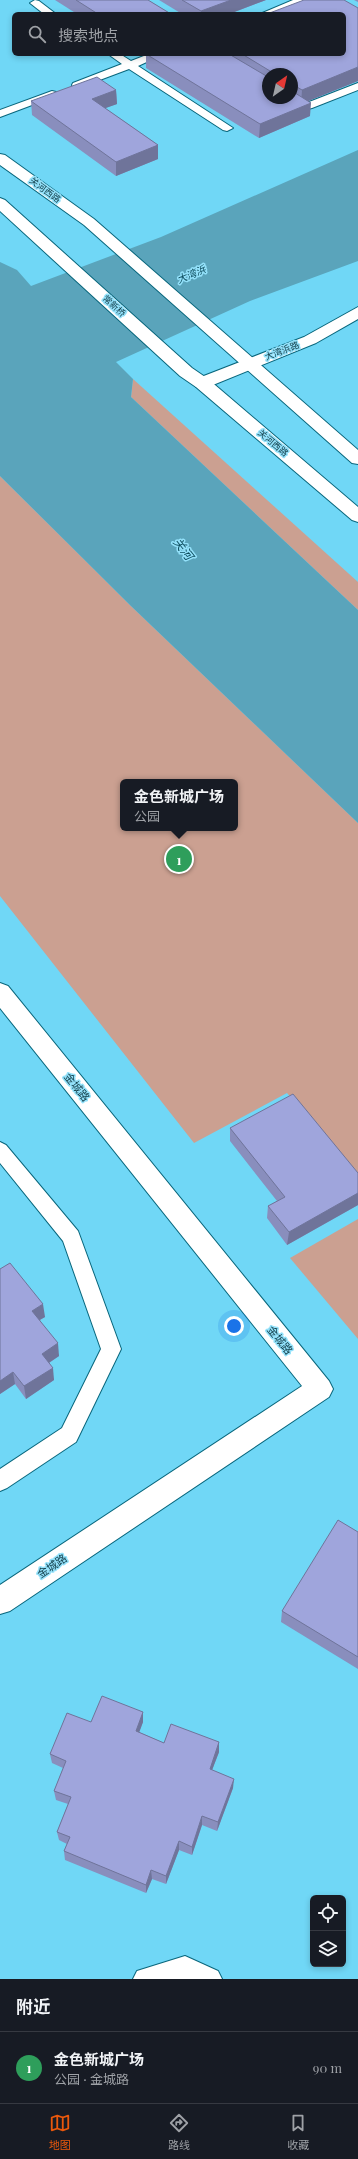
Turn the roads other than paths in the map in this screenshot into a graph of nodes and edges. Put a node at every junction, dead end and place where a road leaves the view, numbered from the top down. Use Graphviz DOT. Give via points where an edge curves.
graph roads {
  1 [pos="302,0"];
  2 [pos="34,3"];
  3 [pos="48,12"];
  4 [pos="270,12"];
  5 [pos="116,56"];
  6 [pos="154,56"];
  7 [pos="130,65"];
  8 [pos="358,86"];
  9 [pos="308,106"];
  10 [pos="0,114"];
  11 [pos="227,128"];
  12 [pos="0,158"];
  13 [pos="0,203"];
  14 [pos="358,312"];
  15 [pos="248,364"];
  16 [pos="186,372"];
  17 [pos="202,383"];
  18 [pos="358,459"];
  19 [pos="358,516"];
  20 [pos="0,992"];
  21 [pos="0,1150"];
  22 [pos="0,1481"];
  23 [pos="0,1601"];
  24 [pos="146,1979"];
  25 [pos="210,1979"];
  1 -- 4 [label="lane"];
  2 -- 3 [label="lane"];
  5 -- 7 [label="lane"];
  6 -- 7 [label="lane"];
  7 -- 10 [label="lane"];
  7 -- 11 [label="lane"];
  8 -- 9 [label="lane"];
  12 -- 15 [label="main road, 关河西路" via="89,222"];
  13 -- 16 [label="main road, 常新桥"];
  14 -- 15 [label="main road, 大湾浜路" via="310,340"];
  15 -- 17 [label="main road, 大湾浜路"];
  15 -- 18 [label="main road"];
  16 -- 17 [label="main road, 关河西路"];
  17 -- 19 [label="main road, 关河西路"];
  20 -- 23 [label="main road, 金城路" via="320,1389"];
  21 -- 22 [label="lane" via="71,1237 111,1348 68,1435"];
  24 -- 25 [label="lane" via="185,1968"];
}
